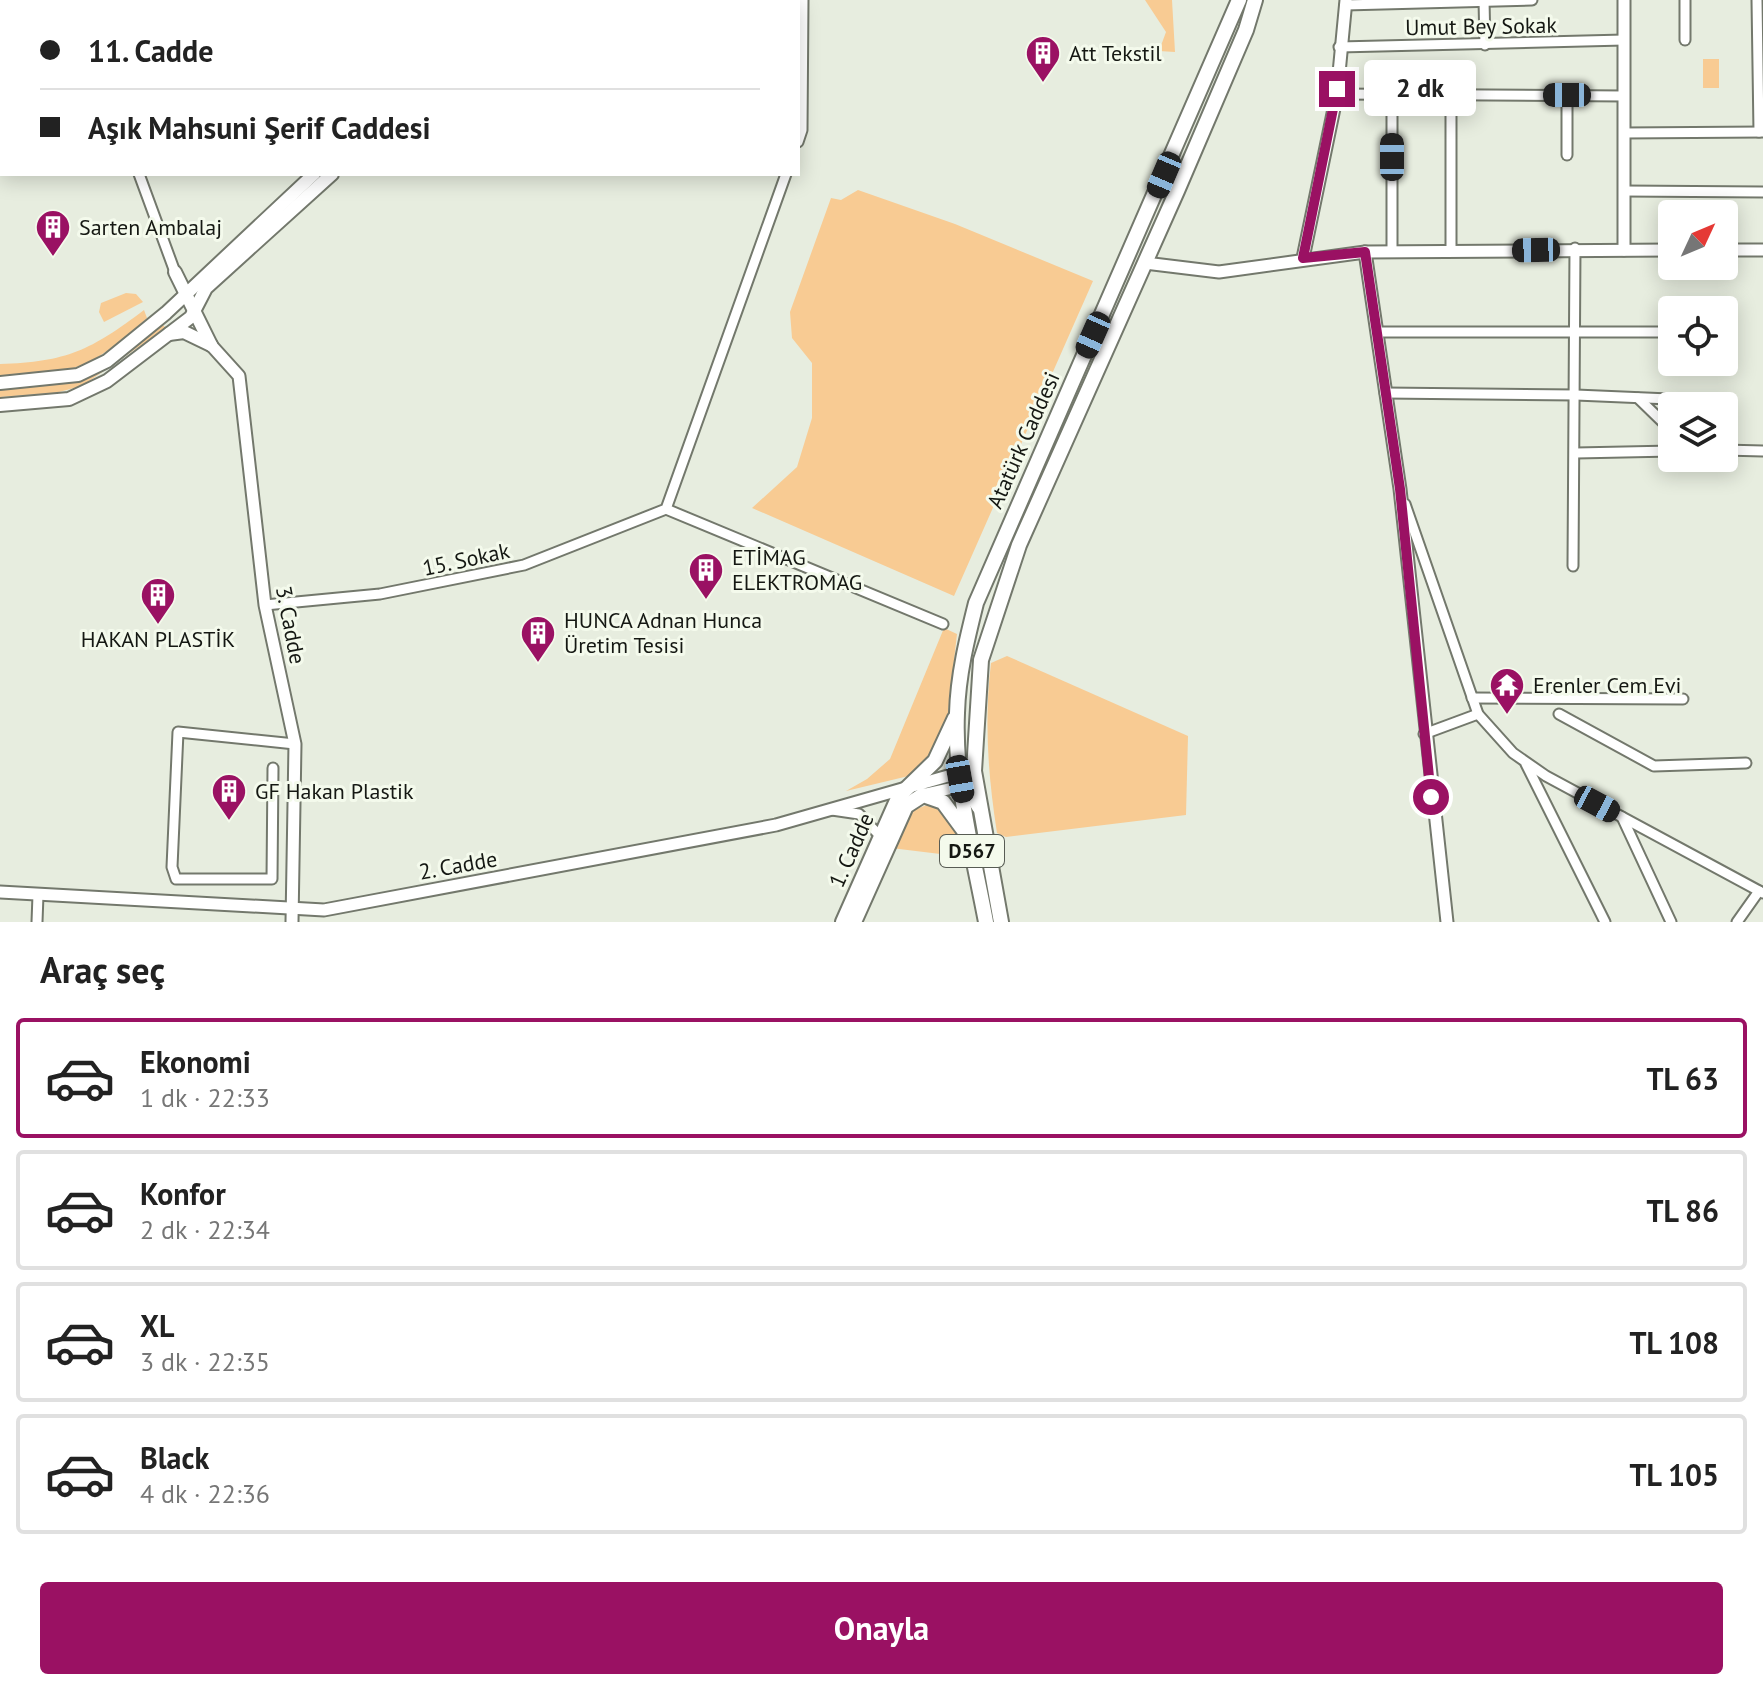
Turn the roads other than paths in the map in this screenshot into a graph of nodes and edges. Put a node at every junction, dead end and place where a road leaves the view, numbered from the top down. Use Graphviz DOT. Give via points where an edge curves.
graph roads {
  1 [pos="803,0"];
  2 [pos="1258,0"];
  3 [pos="1532,0"];
  4 [pos="1624,0"];
  5 [pos="1685,0"];
  6 [pos="1757,0"];
  7 [pos="1484,1"];
  8 [pos="1345,2"];
  9 [pos="1237,5"];
  10 [pos="1624,40"];
  11 [pos="1685,40"];
  12 [pos="1485,45"];
  13 [pos="1339,47"];
  14 [pos="1337,94"];
  15 [pos="1392,94"];
  16 [pos="1451,94"];
  17 [pos="1567,95"];
  18 [pos="1624,96"];
  19 [pos="1761,132"];
  20 [pos="1624,133"];
  21 [pos="800,136"];
  22 [pos="1567,155"];
  23 [pos="140,176"];
  24 [pos="312,176"];
  25 [pos="330,176"];
  26 [pos="785,176"];
  27 [pos="1624,191"];
  28 [pos="1763,192"];
  29 [pos="1575,248"];
  30 [pos="1624,250"];
  31 [pos="1658,250"];
  32 [pos="1738,250"];
  33 [pos="1763,250"];
  34 [pos="1451,251"];
  35 [pos="1365,252"];
  36 [pos="1392,252"];
  37 [pos="1303,258"];
  38 [pos="1145,263"];
  39 [pos="175,272"];
  40 [pos="201,278"];
  41 [pos="184,295"];
  42 [pos="196,310"];
  43 [pos="166,313"];
  44 [pos="178,327"];
  45 [pos="1378,332"];
  46 [pos="1658,332"];
  47 [pos="1576,334"];
  48 [pos="166,335"];
  49 [pos="211,345"];
  50 [pos="0,383"];
  51 [pos="1385,393"];
  52 [pos="1576,395"];
  53 [pos="1638,398"];
  54 [pos="1658,399"];
  55 [pos="0,405"];
  56 [pos="1658,417"];
  57 [pos="1738,450"];
  58 [pos="1658,451"];
  59 [pos="1763,451"];
  60 [pos="1576,453"];
  61 [pos="1400,489"];
  62 [pos="666,509"];
  63 [pos="1573,566"];
  64 [pos="265,605"];
  65 [pos="943,624"];
  66 [pos="1472,698"];
  67 [pos="1683,699"];
  68 [pos="957,713"];
  69 [pos="1478,714"];
  70 [pos="1559,714"];
  71 [pos="1424,734"];
  72 [pos="295,744"];
  73 [pos="1525,763"];
  74 [pos="1746,763"];
  75 [pos="273,768"];
  76 [pos="974,771"];
  77 [pos="960,779"];
  78 [pos="919,789"];
  79 [pos="897,798"];
  80 [pos="978,808"];
  81 [pos="832,810"];
  82 [pos="1622,817"];
  83 [pos="881,837"];
  84 [pos="970,838"];
  85 [pos="0,892"];
  86 [pos="1761,892"];
  87 [pos="38,895"];
  88 [pos="293,916"];
  89 [pos="37,922"];
  90 [pos="843,922"];
  91 [pos="854,922"];
  92 [pos="986,922"];
  93 [pos="1001,922"];
  94 [pos="1447,922"];
  95 [pos="1605,922"];
  96 [pos="1671,922"];
  97 [pos="1737,922"];
  1 -- 21 [label="street"];
  2 -- 38 [label="main road, D567"];
  3 -- 7 [label="street"];
  4 -- 10 [label="street"];
  5 -- 11 [label="street"];
  6 -- 19 [label="street"];
  7 -- 8 [label="street"];
  7 -- 12 [label="street"];
  8 -- 13 [label="street"];
  9 -- 68 [label="main road, Atatürk Caddesi / D567" via="976,603"];
  10 -- 12 [label="street, Umut Bey Sokak"];
  10 -- 18 [label="street"];
  12 -- 13 [label="street, Umut Bey Sokak"];
  13 -- 14 [label="street"];
  14 -- 15 [label="street"];
  14 -- 37 [label="street"];
  15 -- 16 [label="street"];
  15 -- 36 [label="street"];
  16 -- 17 [label="street"];
  16 -- 34 [label="street"];
  17 -- 18 [label="street"];
  17 -- 22 [label="street"];
  18 -- 20 [label="street"];
  19 -- 20 [label="street"];
  20 -- 27 [label="street"];
  23 -- 39 [label="street"];
  24 -- 40 [label="main road"];
  25 -- 42 [label="main road" via="206,288"];
  26 -- 62 [label="street"];
  27 -- 28 [label="street"];
  27 -- 30 [label="street"];
  29 -- 30 [label="street"];
  29 -- 34 [label="street"];
  29 -- 47 [label="street"];
  30 -- 31 [label="street"];
  32 -- 33 [label="street"];
  34 -- 36 [label="street"];
  35 -- 36 [label="street"];
  35 -- 37 [label="street"];
  35 -- 45 [label="street"];
  37 -- 38 [label="street" via="1219,272"];
  38 -- 76 [label="main road, D567" via="1019,545 992,624 981,660"];
  39 -- 40 [label="main road"];
  39 -- 41 [label="main road"];
  40 -- 41 [label="main road"];
  41 -- 42 [label="main road"];
  41 -- 43 [label="main road"];
  42 -- 44 [label="main road"];
  42 -- 49 [label="main road"];
  43 -- 44 [label="main road"];
  43 -- 50 [label="main road" via="87,372"];
  44 -- 48 [label="main road"];
  45 -- 47 [label="street"];
  45 -- 51 [label="street"];
  46 -- 47 [label="street"];
  47 -- 52 [label="street"];
  48 -- 49 [label="main road" via="184,332"];
  48 -- 55 [label="main road" via="84,393 58,401"];
  49 -- 64 [label="street, 3. Cadde" via="239,376"];
  51 -- 52 [label="street"];
  51 -- 61 [label="street"];
  52 -- 53 [label="street"];
  52 -- 60 [label="street"];
  53 -- 54 [label="street"];
  53 -- 56 [label="street"];
  57 -- 59 [label="street"];
  58 -- 60 [label="street"];
  60 -- 63 [label="street"];
  61 -- 66 [label="street"];
  61 -- 71 [label="street"];
  62 -- 64 [label="street, 15. Sokak" via="524,565 380,594"];
  62 -- 65 [label="street"];
  64 -- 72 [label="street, 3. Cadde"];
  66 -- 67 [label="street"];
  66 -- 69 [label="street"];
  68 -- 77 [label="main road, Atatürk Caddesi / D567"];
  68 -- 78 [label="main road"];
  69 -- 71 [label="street"];
  69 -- 73 [label="street"];
  70 -- 74 [label="street" via="1654,766"];
  71 -- 94 [label="street"];
  72 -- 75 [label="street" via="178,732 172,867 176,879 272,879"];
  72 -- 88 [label="street, 3. Cadde"];
  73 -- 82 [label="street"];
  73 -- 95 [label="street"];
  76 -- 77 [label="street"];
  76 -- 80 [label="main road, D567"];
  77 -- 78 [label="street" via="948,776"];
  77 -- 80 [label="street"];
  77 -- 84 [label="main road, D567"];
  78 -- 79 [label="main road"];
  78 -- 84 [label="main road" via="943,802"];
  79 -- 81 [label="street, 2. Cadde"];
  79 -- 83 [label="main road, 1. Cadde"];
  79 -- 91 [label="main road, 1. Cadde"];
  80 -- 93 [label="main road, D567"];
  81 -- 83 [label="street" via="859,814"];
  81 -- 88 [label="street, 2. Cadde" via="663,848"];
  82 -- 86 [label="street"];
  82 -- 96 [label="street"];
  83 -- 90 [label="main road, 1. Cadde"];
  84 -- 92 [label="main road, D567"];
  85 -- 87 [label="street, 2. Cadde"];
  86 -- 97 [label="street"];
  87 -- 88 [label="street, 2. Cadde"];
  87 -- 89 [label="street"];
}
